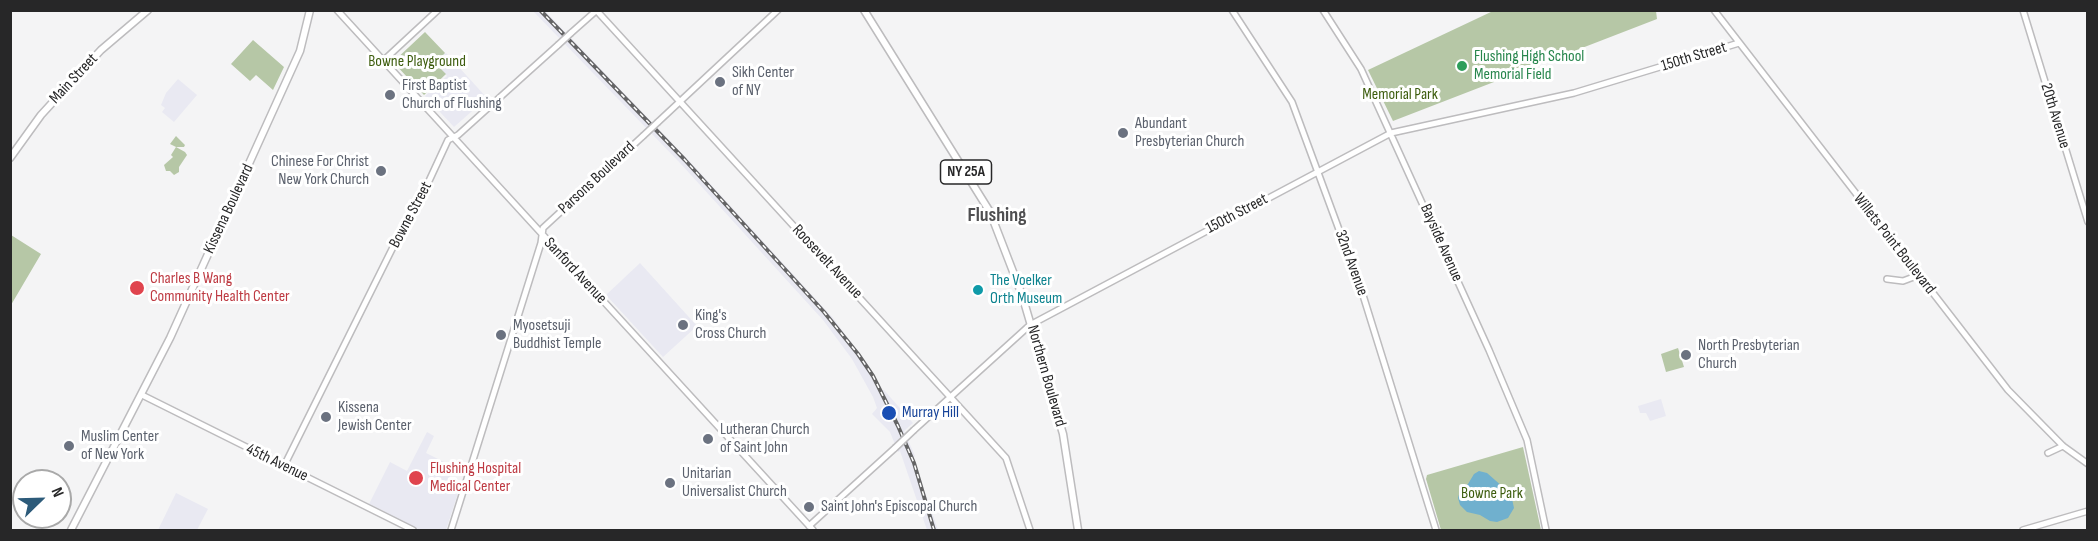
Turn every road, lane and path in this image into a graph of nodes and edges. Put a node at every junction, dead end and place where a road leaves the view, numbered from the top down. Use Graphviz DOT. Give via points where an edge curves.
graph roads {
  1 [pos="148,10"];
  2 [pos="310,10"];
  3 [pos="337,10"];
  4 [pos="438,10"];
  5 [pos="778,10"];
  6 [pos="864,10"];
  7 [pos="1232,10"];
  8 [pos="1323,10"];
  9 [pos="1714,10"];
  10 [pos="2023,10"];
  11 [pos="597,11"];
  12 [pos="1739,43"];
  13 [pos="383,61"];
  14 [pos="680,102"];
  15 [pos="1391,134"];
  16 [pos="452,137"];
  17 [pos="10,158"];
  18 [pos="1318,171"];
  19 [pos="2088,222"];
  20 [pos="542,235"];
  21 [pos="1919,275"];
  22 [pos="1887,279"];
  23 [pos="1031,324"];
  24 [pos="142,395"];
  25 [pos="950,397"];
  26 [pos="2063,446"];
  27 [pos="2048,453"];
  28 [pos="2088,464"];
  29 [pos="284,466"];
  30 [pos="2088,511"];
  31 [pos="811,528"];
  32 [pos="70,531"];
  33 [pos="413,531"];
  34 [pos="451,531"];
  35 [pos="1030,531"];
  36 [pos="1078,531"];
  37 [pos="1436,531"];
  38 [pos="1546,531"];
  39 [pos="2023,531"];
  1 -- 17 [label="main road, Main Street" via="80,72 40,115"];
  2 -- 24 [label="main road, Kissena Boulevard" via="292,70"];
  3 -- 13 [label="street, Sanford Avenue"];
  4 -- 13 [label="street"];
  5 -- 14 [label="street, Parsons Boulevard"];
  6 -- 23 [label="main road, Northern Boulevard / NY 25A" via="990,212"];
  7 -- 18 [label="street, 32nd Avenue" via="1288,93"];
  8 -- 15 [label="street, Bayside Avenue" via="1361,69"];
  9 -- 12 [label="street, Willets Point Boulevard"];
  10 -- 19 [label="street, 20th Avenue"];
  11 -- 14 [label="street, Roosevelt Avenue"];
  11 -- 16 [label="street, Bowne Street, bridge"];
  12 -- 15 [label="street, 150th Street" via="1574,93"];
  12 -- 21 [label="street, Willets Point Boulevard"];
  13 -- 16 [label="street, Sanford Avenue"];
  14 -- 20 [label="street, Parsons Boulevard, bridge" via="543,228"];
  14 -- 25 [label="street, Roosevelt Avenue"];
  15 -- 18 [label="street, 150th Street"];
  15 -- 38 [label="street, Bayside Avenue" via="1527,440"];
  16 -- 20 [label="street, Sanford Avenue"];
  16 -- 29 [label="street, Bowne Street"];
  18 -- 23 [label="street, 150th Street"];
  18 -- 37 [label="street, 32nd Avenue" via="1362,292"];
  20 -- 31 [label="street, Sanford Avenue"];
  20 -- 34 [label="street, Parsons Boulevard"];
  21 -- 22 [label="street"];
  21 -- 26 [label="street, Willets Point Boulevard" via="2008,390"];
  23 -- 25 [label="street, 150th Street"];
  23 -- 36 [label="main road, Northern Boulevard / NY 25A" via="1063,434"];
  24 -- 29 [label="street, 45th Avenue"];
  24 -- 32 [label="main road, Kissena Boulevard"];
  25 -- 31 [label="street, 150th Street, bridge"];
  25 -- 35 [label="street, Roosevelt Avenue" via="1006,458"];
  26 -- 27 [label="street"];
  26 -- 28 [label="street, Willets Point Boulevard"];
  29 -- 33 [label="street, 45th Avenue"];
  30 -- 39 [label="street"];
}
